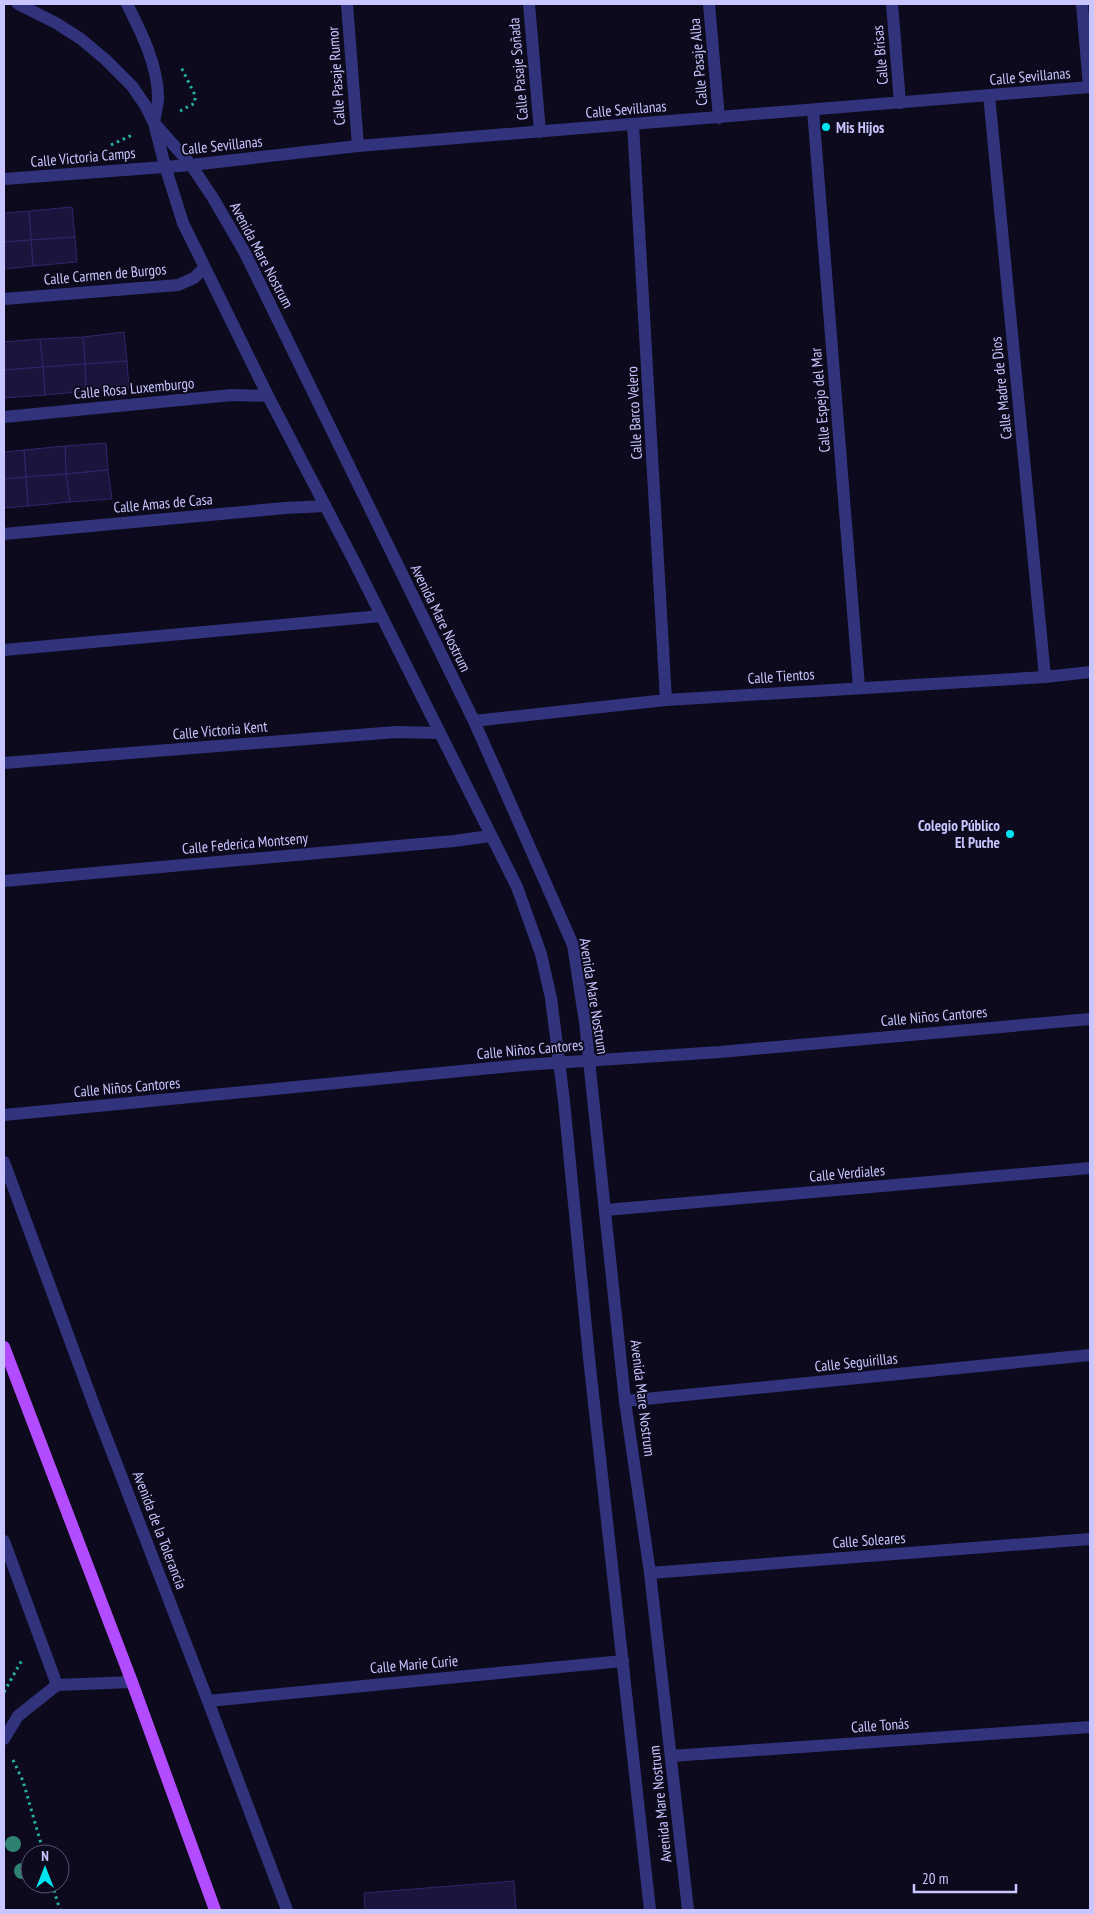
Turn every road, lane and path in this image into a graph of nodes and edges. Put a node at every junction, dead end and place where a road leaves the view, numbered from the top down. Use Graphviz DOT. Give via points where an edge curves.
graph roads {
  1 [pos="18,4"];
  2 [pos="127,4"];
  3 [pos="347,4"];
  4 [pos="529,4"];
  5 [pos="709,4"];
  6 [pos="892,4"];
  7 [pos="1082,4"];
  8 [pos="1090,87"];
  9 [pos="989,95"];
  10 [pos="900,103"];
  11 [pos="814,110"];
  12 [pos="719,118"];
  13 [pos="154,123"];
  14 [pos="633,124"];
  15 [pos="540,132"];
  16 [pos="358,146"];
  17 [pos="191,165"];
  18 [pos="165,166"];
  19 [pos="4,179"];
  20 [pos="204,268"];
  21 [pos="4,299"];
  22 [pos="268,396"];
  23 [pos="4,417"];
  24 [pos="325,506"];
  25 [pos="4,534"];
  26 [pos="381,616"];
  27 [pos="4,650"];
  28 [pos="1090,672"];
  29 [pos="1046,677"];
  30 [pos="859,688"];
  31 [pos="666,700"];
  32 [pos="474,721"];
  33 [pos="439,733"];
  34 [pos="4,763"];
  35 [pos="490,836"];
  36 [pos="4,881"];
  37 [pos="1090,1019"];
  38 [pos="588,1060"];
  39 [pos="559,1062"];
  40 [pos="4,1115"];
  41 [pos="4,1162"];
  42 [pos="1090,1168"];
  43 [pos="606,1210"];
  44 [pos="4,1347"];
  45 [pos="1090,1356"];
  46 [pos="625,1400"];
  47 [pos="1090,1539"];
  48 [pos="4,1541"];
  49 [pos="650,1573"];
  50 [pos="623,1661"];
  51 [pos="132,1682"];
  52 [pos="57,1685"];
  53 [pos="208,1700"];
  54 [pos="1090,1727"];
  55 [pos="4,1739"];
  56 [pos="672,1756"];
  57 [pos="14,1760"];
  58 [pos="41,1844"];
  59 [pos="55,1894"];
  60 [pos="60,1910"];
  61 [pos="215,1910"];
  62 [pos="287,1910"];
  63 [pos="650,1910"];
  64 [pos="688,1910"];
  1 -- 13 [label="street, Avenida Mare Nostrum" via="56,23 106,60 132,86"];
  2 -- 13 [label="street" via="144,39 154,72 158,99"];
  3 -- 16 [label="street, Calle Pasaje Rumor"];
  4 -- 15 [label="street, Calle Pasaje Soñada"];
  5 -- 12 [label="street, Calle Pasaje Alba"];
  6 -- 10 [label="street, Calle Brisas"];
  7 -- 8 [label="street"];
  8 -- 9 [label="street, Calle Sevillanas"];
  9 -- 10 [label="street, Calle Sevillanas"];
  9 -- 29 [label="street, Calle Madre de Dios"];
  10 -- 11 [label="street, Calle Sevillanas"];
  11 -- 12 [label="street, Calle Sevillanas"];
  11 -- 30 [label="street, Calle Espejo del Mar"];
  12 -- 14 [label="street, Calle Sevillanas"];
  13 -- 17 [label="street, Avenida Mare Nostrum"];
  13 -- 18 [label="street, Avenida Mare Nostrum"];
  14 -- 15 [label="street, Calle Sevillanas"];
  14 -- 31 [label="street, Calle Barco Velero"];
  15 -- 16 [label="street, Calle Sevillanas"];
  16 -- 17 [label="street, Calle Sevillanas"];
  17 -- 18 [label="street, Calle Sevillanas"];
  17 -- 32 [label="street, Avenida Mare Nostrum" via="244,253"];
  18 -- 19 [label="street, Calle Victoria Camps"];
  18 -- 20 [label="street, Avenida Mare Nostrum" via="183,223"];
  20 -- 21 [label="street, Calle Carmen de Burgos" via="194,278 178,285"];
  20 -- 22 [label="street, Avenida Mare Nostrum"];
  22 -- 23 [label="street, Calle Rosa Luxemburgo" via="232,395"];
  22 -- 24 [label="street, Avenida Mare Nostrum"];
  24 -- 25 [label="street, Calle Amas de Casa"];
  24 -- 26 [label="street, Avenida Mare Nostrum"];
  26 -- 27 [label="street"];
  26 -- 33 [label="street, Avenida Mare Nostrum"];
  28 -- 29 [label="street, Calle Tientos"];
  29 -- 30 [label="street, Calle Tientos"];
  30 -- 31 [label="street, Calle Tientos"];
  31 -- 32 [label="street, Calle Tientos"];
  32 -- 38 [label="street, Avenida Mare Nostrum" via="573,945"];
  33 -- 34 [label="street, Calle Victoria Kent" via="396,732"];
  33 -- 35 [label="street, Avenida Mare Nostrum"];
  35 -- 36 [label="street, Calle Federica Montseny"];
  35 -- 39 [label="street, Avenida Mare Nostrum" via="517,887 541,954 551,998"];
  37 -- 38 [label="street, Calle Niños Cantores" via="720,1052"];
  38 -- 39 [label="street, Calle Niños Cantores"];
  38 -- 43 [label="street, Avenida Mare Nostrum"];
  39 -- 40 [label="street, Calle Niños Cantores"];
  39 -- 50 [label="street, Avenida Mare Nostrum"];
  41 -- 53 [label="street, Avenida de la Tolerancia"];
  42 -- 43 [label="street, Calle Verdiales"];
  43 -- 46 [label="street, Avenida Mare Nostrum"];
  44 -- 51 [label="main road"];
  45 -- 46 [label="street, Calle Seguirillas"];
  46 -- 49 [label="street, Avenida Mare Nostrum"];
  47 -- 49 [label="street, Calle Soleares"];
  48 -- 52 [label="street"];
  49 -- 56 [label="street, Avenida Mare Nostrum"];
  50 -- 53 [label="street, Calle Marie Curie"];
  50 -- 63 [label="street, Avenida Mare Nostrum"];
  51 -- 52 [label="street"];
  51 -- 61 [label="main road"];
  52 -- 55 [label="street" via="18,1716"];
  53 -- 62 [label="street, Avenida de la Tolerancia"];
  54 -- 56 [label="street, Calle Tonás"];
  56 -- 64 [label="street, Avenida Mare Nostrum"];
  57 -- 58 [label="path"];
  59 -- 60 [label="path"];
}
